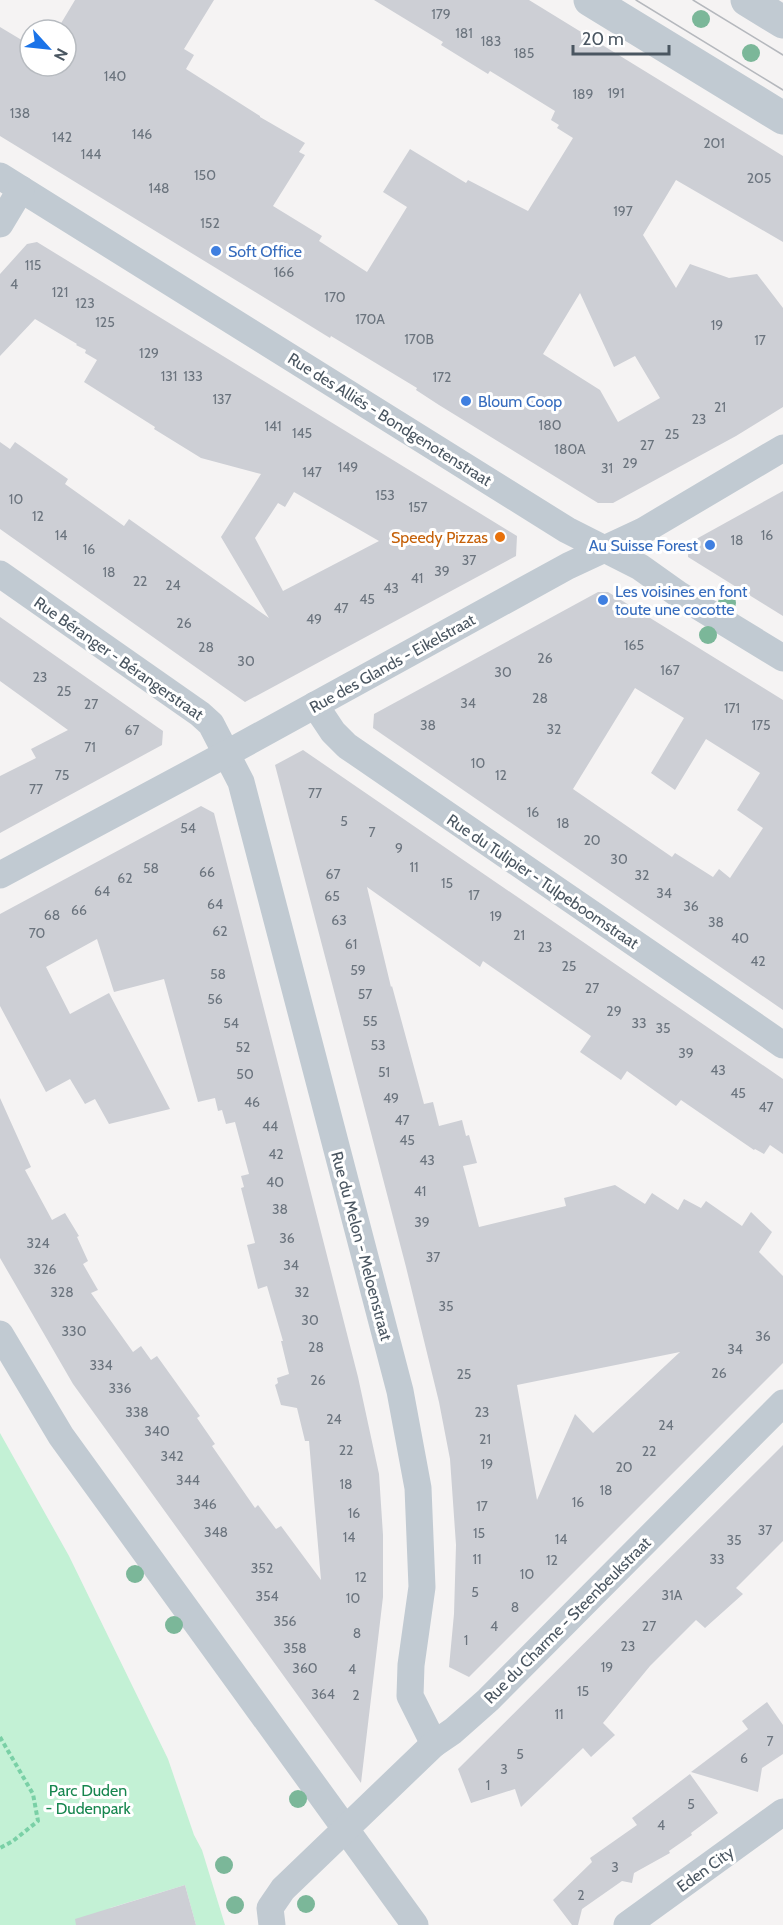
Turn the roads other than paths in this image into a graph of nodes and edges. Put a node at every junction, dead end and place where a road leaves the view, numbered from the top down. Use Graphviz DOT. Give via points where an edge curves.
graph roads {
  1 [pos="590,0"];
  2 [pos="783,118"];
  3 [pos="10,183"];
  4 [pos="0,225"];
  5 [pos="783,448"];
  6 [pos="605,549"];
  7 [pos="0,574"];
  8 [pos="783,658"];
  9 [pos="315,705"];
  10 [pos="226,754"];
  11 [pos="0,875"];
  12 [pos="783,1045"];
  13 [pos="0,1334"];
  14 [pos="783,1403"];
  15 [pos="434,1744"];
  16 [pos="783,1812"];
  17 [pos="346,1830"];
  18 [pos="272,1925"];
  19 [pos="415,1925"];
  20 [pos="627,1925"];
  1 -- 2 [label="street"];
  3 -- 4 [label="street"];
  3 -- 6 [label="street, Rue des Alliés - Bondgenotenstraat" via="567,530"];
  5 -- 6 [label="street, Rue des Glands - Eikelstraat" via="644,531"];
  6 -- 8 [label="street, Rue des Alliés - Bondgenotenstraat"];
  6 -- 9 [label="street, Rue des Glands - Eikelstraat"];
  7 -- 10 [label="street, Rue Béranger - Bérangerstraat" via="200,714 211,724"];
  9 -- 10 [label="street, Rue des Glands - Eikelstraat"];
  9 -- 12 [label="street, Rue du Tulipier - Tulpeboomstraat" via="347,746"];
  10 -- 11 [label="street, Rue des Glands - Eikelstraat"];
  10 -- 15 [label="street, Rue du Melon - Meloenstraat" via="241,782 400,1391 418,1488 422,1587 410,1696"];
  13 -- 17 [label="street" via="61,1436"];
  14 -- 15 [label="street, Rue du Charme - Steenbeukstraat" via="488,1700"];
  15 -- 17 [label="street, Rue du Charme - Steenbeukstraat"];
  16 -- 20 [label="street, Eden City"];
  17 -- 18 [label="street, Rue du Charme - Steenbeukstraat" via="283,1889 270,1908"];
  17 -- 19 [label="street"];
}
